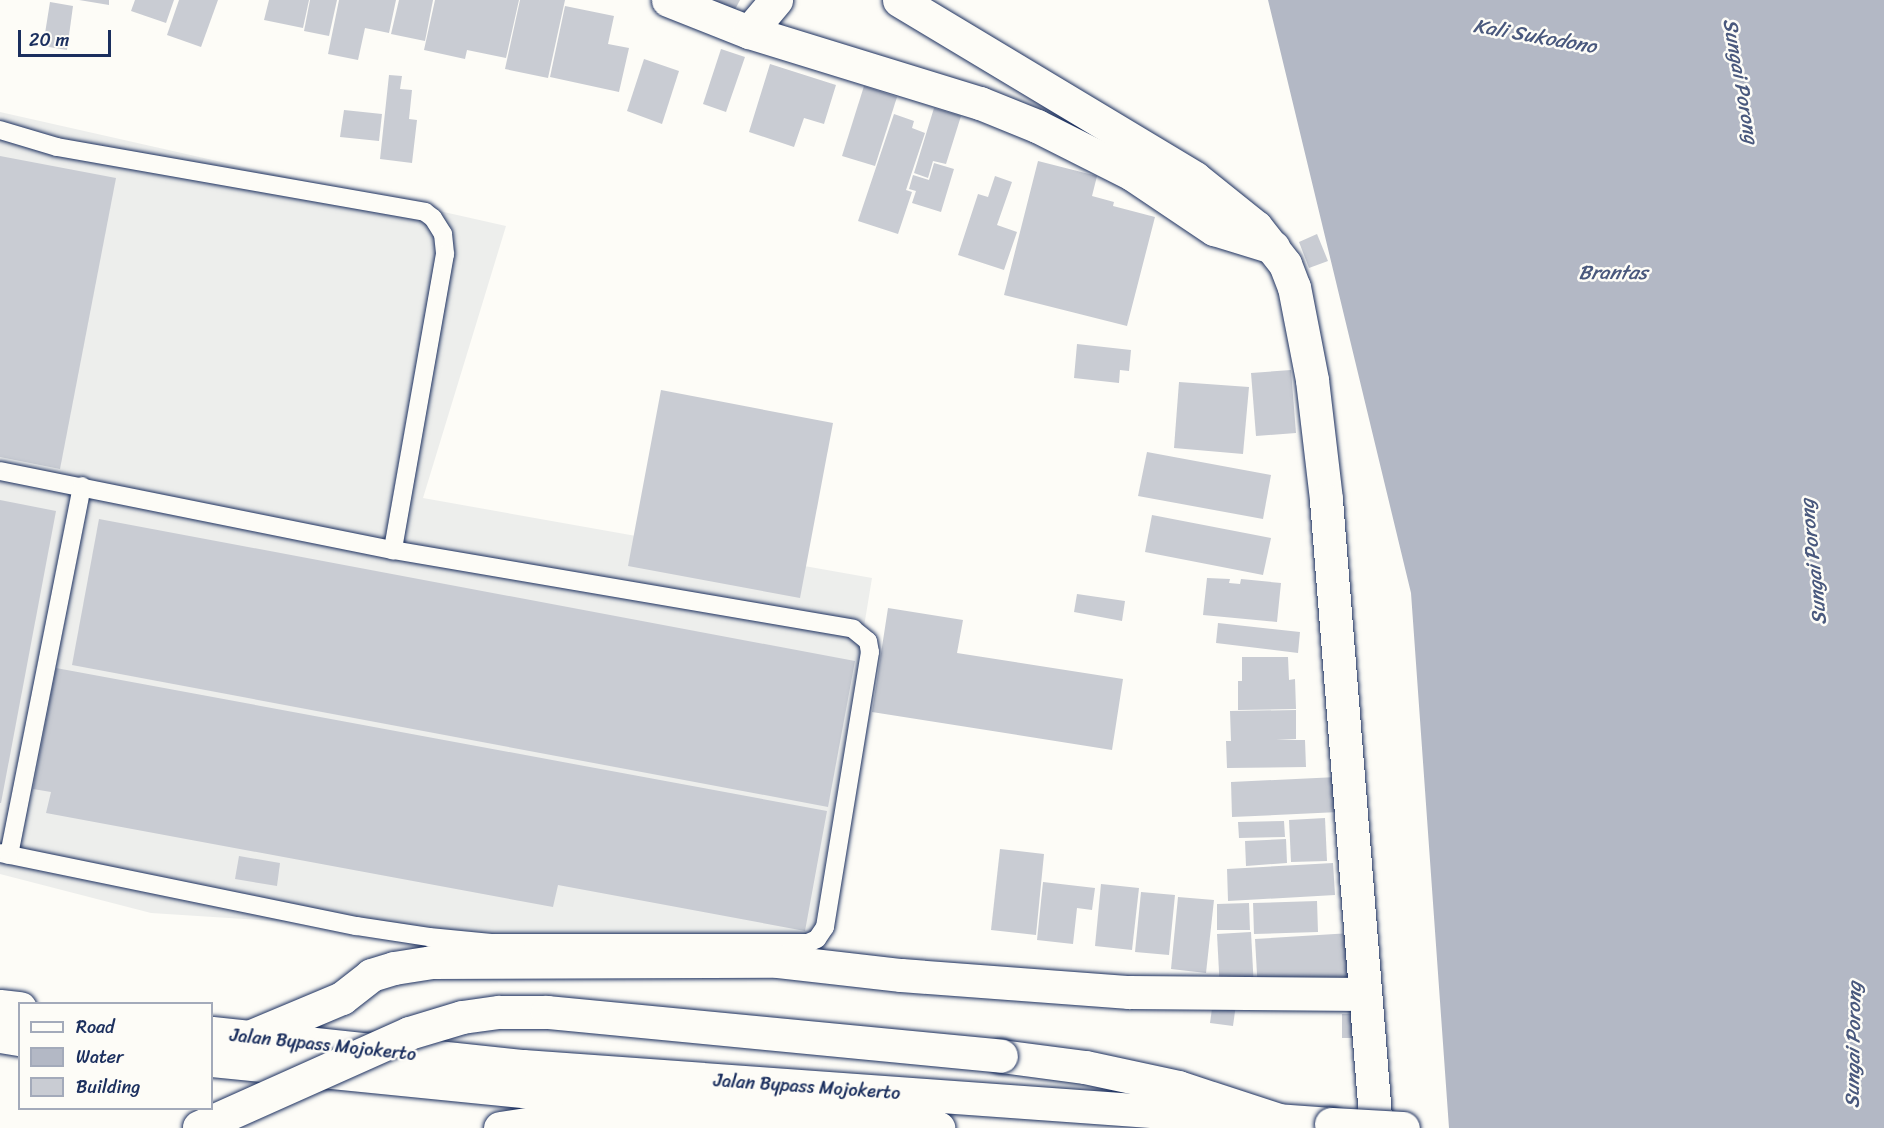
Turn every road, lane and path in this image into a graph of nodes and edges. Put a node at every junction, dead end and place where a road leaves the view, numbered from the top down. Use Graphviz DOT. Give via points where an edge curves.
graph roads {
  1 [pos="668,0"];
  2 [pos="776,0"];
  3 [pos="899,0"];
  4 [pos="749,32"];
  5 [pos="0,130"];
  6 [pos="1273,247"];
  7 [pos="0,471"];
  8 [pos="82,486"];
  9 [pos="393,550"];
  10 [pos="4,854"];
  11 [pos="1364,994"];
  12 [pos="0,1006"];
  13 [pos="18,1008"];
  14 [pos="213,1033"];
  15 [pos="0,1036"];
  16 [pos="249,1038"];
  17 [pos="18,1039"];
  18 [pos="213,1060"];
  19 [pos="740,1113"];
  20 [pos="1280,1120"];
  21 [pos="198,1127"];
  22 [pos="500,1128"];
  23 [pos="938,1128"];
  24 [pos="1376,1128"];
  25 [pos="1403,1128"];
  1 -- 4 [label="main road"];
  2 -- 4 [label="main road"];
  3 -- 6 [label="main road" via="1195,178 1256,227"];
  4 -- 6 [label="main road" via="980,103 1037,126 1132,174 1214,229"];
  5 -- 9 [label="lane" via="57,147 425,212 433,218 442,234 445,254"];
  6 -- 11 [label="main road" via="1294,287 1312,380 1338,642"];
  7 -- 8 [label="lane"];
  8 -- 9 [label="lane"];
  8 -- 10 [label="lane"];
  9 -- 10 [label="lane" via="860,633 868,641 870,652 821,935 808,943 491,943 429,937 345,924"];
  11 -- 16 [label="main road" via="1129,992 901,975 778,961 431,963 371,975 342,998"];
  11 -- 24 [label="main road"];
  12 -- 13 [label="main road"];
  14 -- 16 [label="main road, Jalan Bypass Mojokerto"];
  15 -- 17 [label="main road"];
  16 -- 20 [label="main road, Jalan Bypass Mojokerto" via="523,1066"];
  18 -- 19 [label="main road, Jalan Bypass Mojokerto"];
  19 -- 22 [label="main road" via="547,1121"];
  19 -- 23 [label="main road, Jalan Bypass Mojokerto"];
  20 -- 21 [label="main road, bridge" via="1166,1085 1085,1067 547,1012 499,1012 462,1017 409,1033"];
  20 -- 25 [label="main road, Jalan Bypass Mojokerto, bridge"];
}
